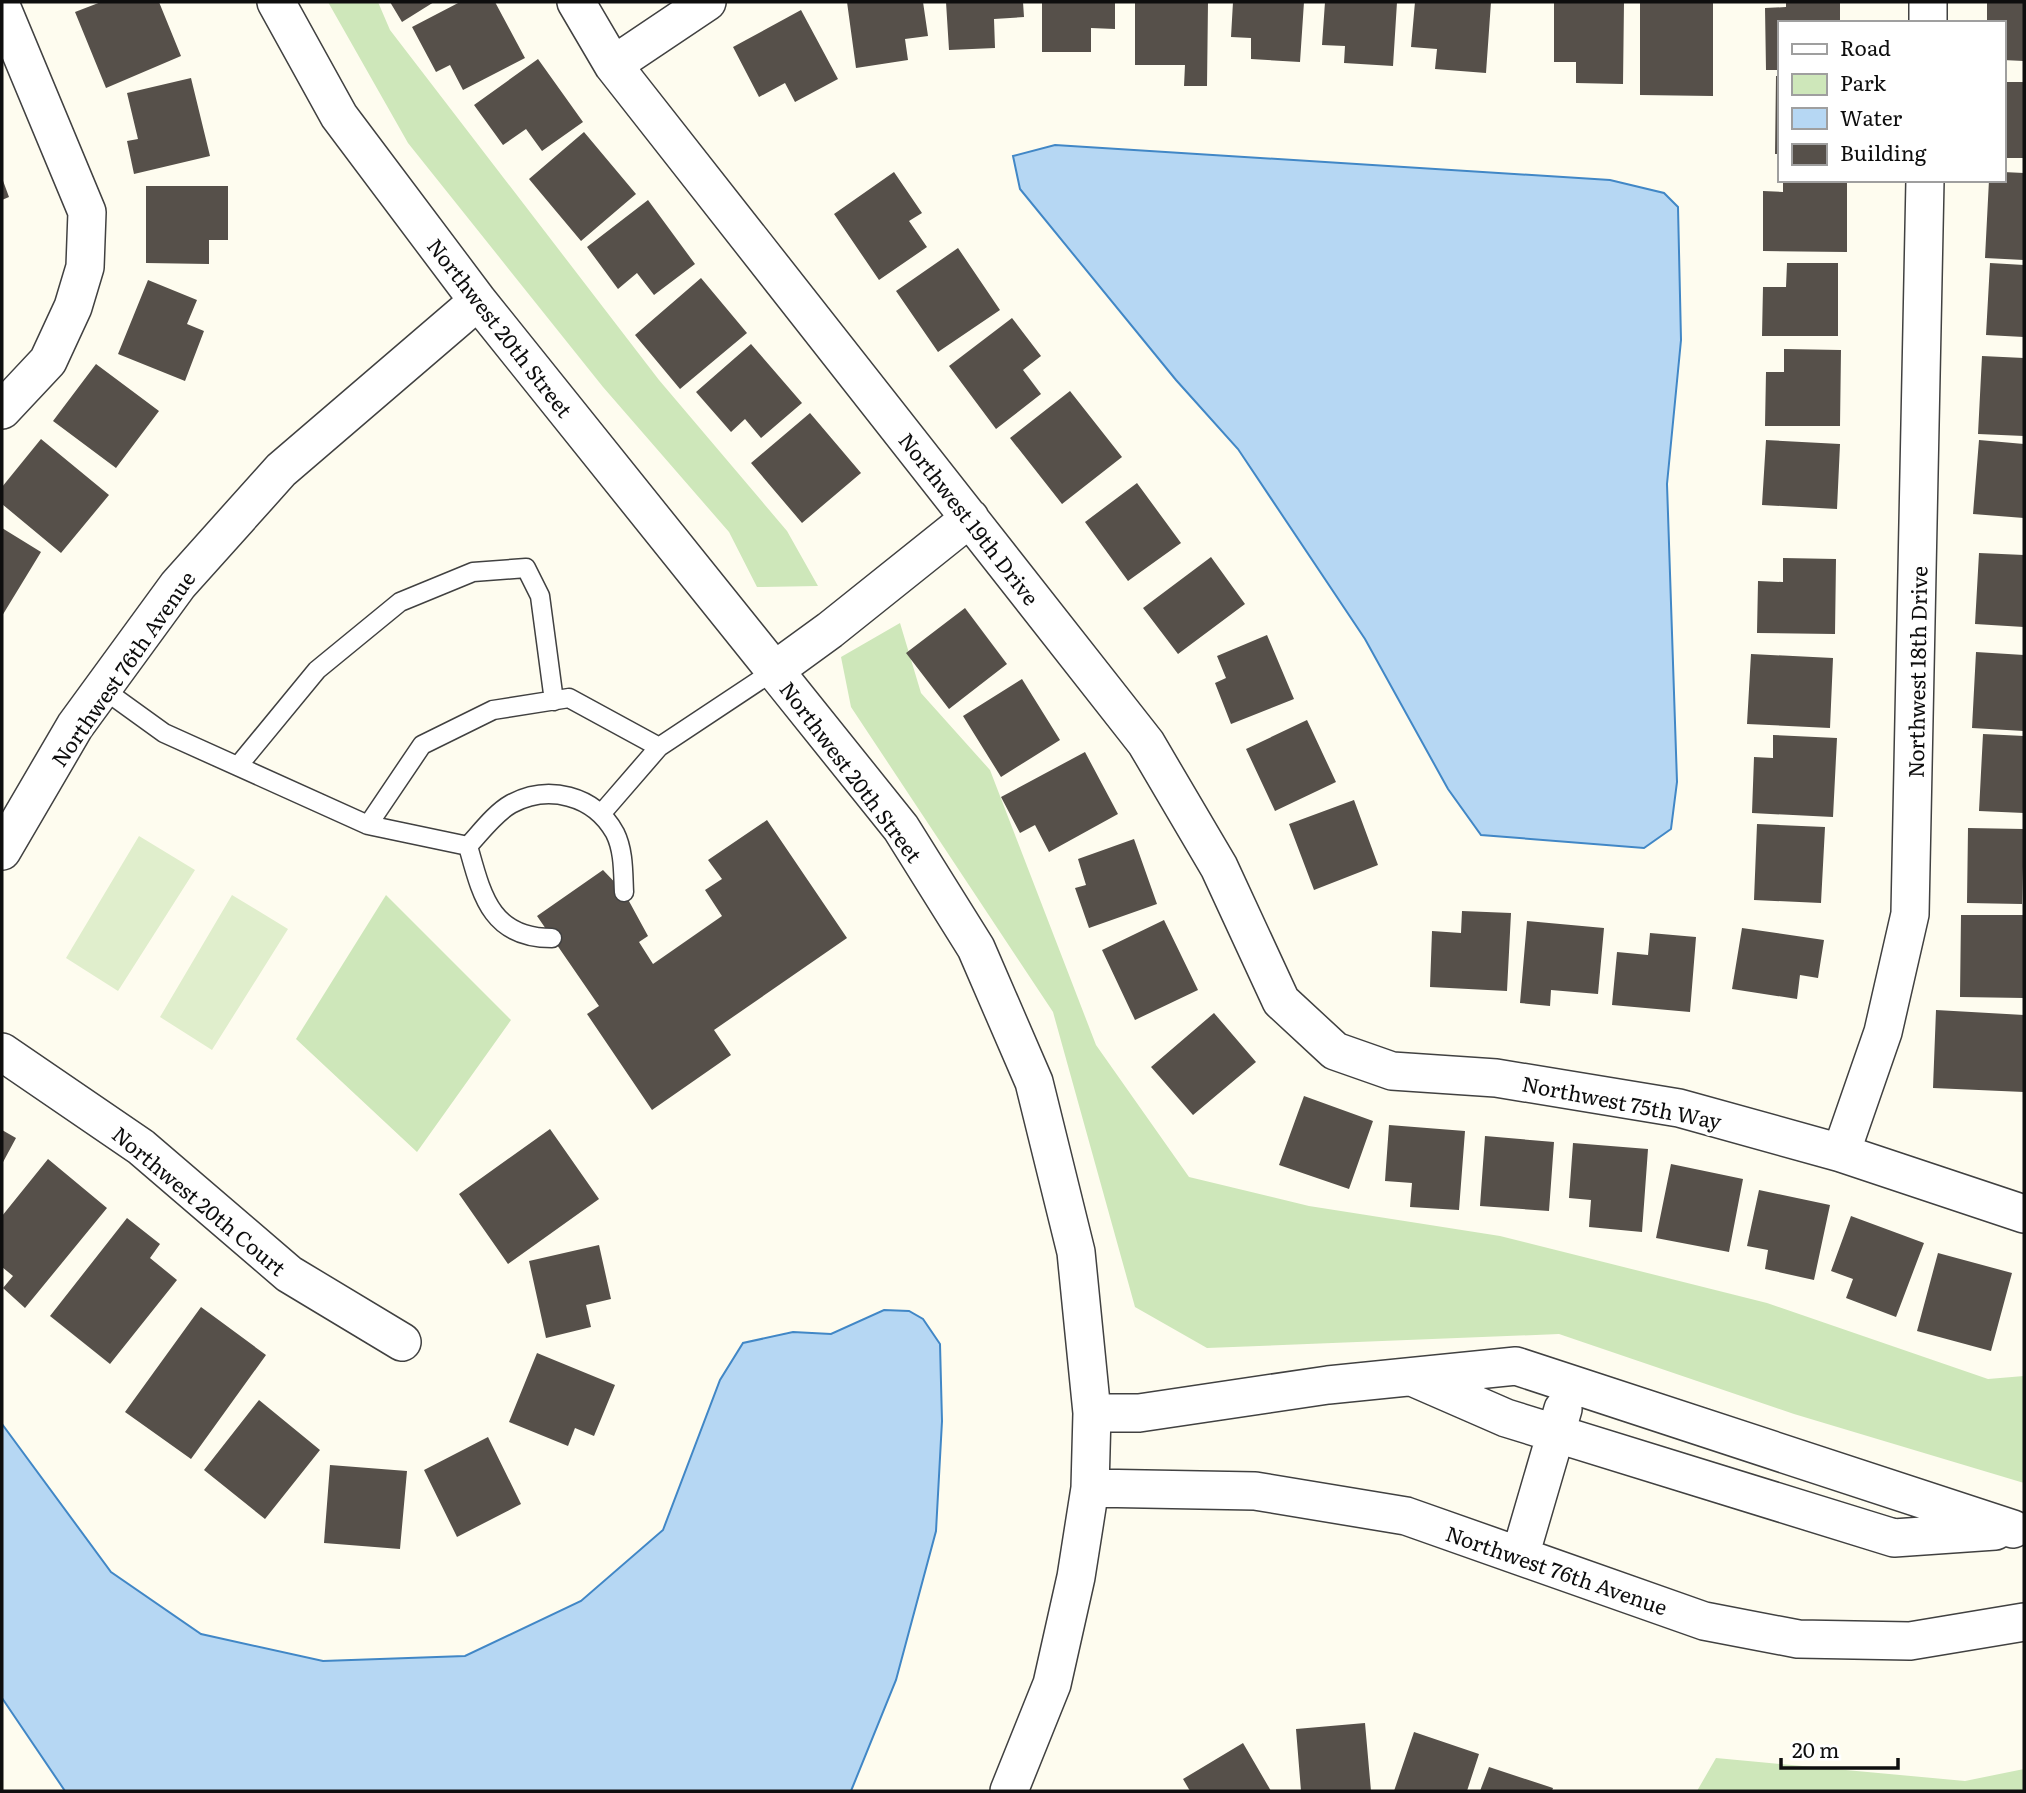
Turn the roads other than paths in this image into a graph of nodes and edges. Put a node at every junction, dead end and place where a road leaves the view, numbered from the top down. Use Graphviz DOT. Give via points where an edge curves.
graph roads {
  1 [pos="276,2"];
  2 [pos="576,2"];
  3 [pos="707,2"];
  4 [pos="1928,2"];
  5 [pos="2,8"];
  6 [pos="1928,21"];
  7 [pos="613,65"];
  8 [pos="1925,182"];
  9 [pos="478,301"];
  10 [pos="2,410"];
  11 [pos="970,518"];
  12 [pos="775,670"];
  13 [pos="103,689"];
  14 [pos="554,701"];
  15 [pos="659,747"];
  16 [pos="238,766"];
  17 [pos="601,814"];
  18 [pos="368,825"];
  19 [pos="468,846"];
  20 [pos="2,851"];
  21 [pos="624,892"];
  22 [pos="552,938"];
  23 [pos="1335,1051"];
  24 [pos="2,1052"];
  25 [pos="1841,1153"];
  26 [pos="2024,1214"];
  27 [pos="402,1342"];
  28 [pos="1411,1377"];
  29 [pos="1571,1383"];
  30 [pos="1092,1413"];
  31 [pos="1557,1432"];
  32 [pos="1090,1488"];
  33 [pos="2018,1530"];
  34 [pos="1520,1556"];
  35 [pos="2024,1622"];
  36 [pos="1009,1791"];
  1 -- 9 [label="street, Northwest 20th Street" via="339,116"];
  2 -- 7 [label="street, Northwest 19th Drive"];
  3 -- 7 [label="street"];
  4 -- 6 [label="street"];
  5 -- 10 [label="street" via="87,212 85,267 73,307 48,361"];
  7 -- 11 [label="street, Northwest 19th Drive"];
  8 -- 25 [label="street, Northwest 18th Drive" via="1910,914 1883,1032"];
  9 -- 12 [label="street, Northwest 20th Street"];
  9 -- 13 [label="street, Northwest 76th Avenue" via="281,470 178,585"];
  11 -- 12 [label="street"];
  11 -- 23 [label="street, Northwest 19th Drive" via="1146,743 1219,867 1281,1001"];
  12 -- 15 [label="lane"];
  12 -- 30 [label="street, Northwest 20th Street" via="901,828 976,948 1034,1082 1076,1252"];
  13 -- 16 [label="lane" via="164,733"];
  13 -- 20 [label="street, Northwest 76th Avenue" via="75,726"];
  14 -- 15 [label="lane" via="569,698"];
  14 -- 16 [label="lane" via="540,596 526,568 472,572 400,602 327,661"];
  14 -- 18 [label="lane" via="493,710 422,744"];
  15 -- 17 [label="lane"];
  16 -- 18 [label="lane"];
  17 -- 19 [label="lane" via="580,800 556,793 531,795 509,805"];
  17 -- 21 [label="lane" via="615,834"];
  18 -- 19 [label="lane"];
  19 -- 22 [label="lane" via="491,912 530,938"];
  23 -- 25 [label="street, Northwest 75th Way" via="1392,1071 1496,1078 1679,1108"];
  24 -- 27 [label="street, Northwest 20th Court" via="141,1147 289,1274"];
  25 -- 26 [label="street, Northwest 75th Way"];
  28 -- 29 [label="street" via="1516,1366"];
  28 -- 30 [label="street" via="1139,1413"];
  28 -- 31 [label="street" via="1506,1418"];
  29 -- 31 [label="street"];
  29 -- 33 [label="street"];
  30 -- 32 [label="street, Northwest 20th Street"];
  31 -- 33 [label="street" via="1894,1538"];
  31 -- 34 [label="street"];
  32 -- 34 [label="street, Northwest 76th Avenue" via="1255,1491 1406,1516"];
  32 -- 36 [label="street, Northwest 20th Street" via="1052,1684"];
  34 -- 35 [label="street, Northwest 76th Avenue" via="1704,1621 1798,1639 1910,1641"];
}
